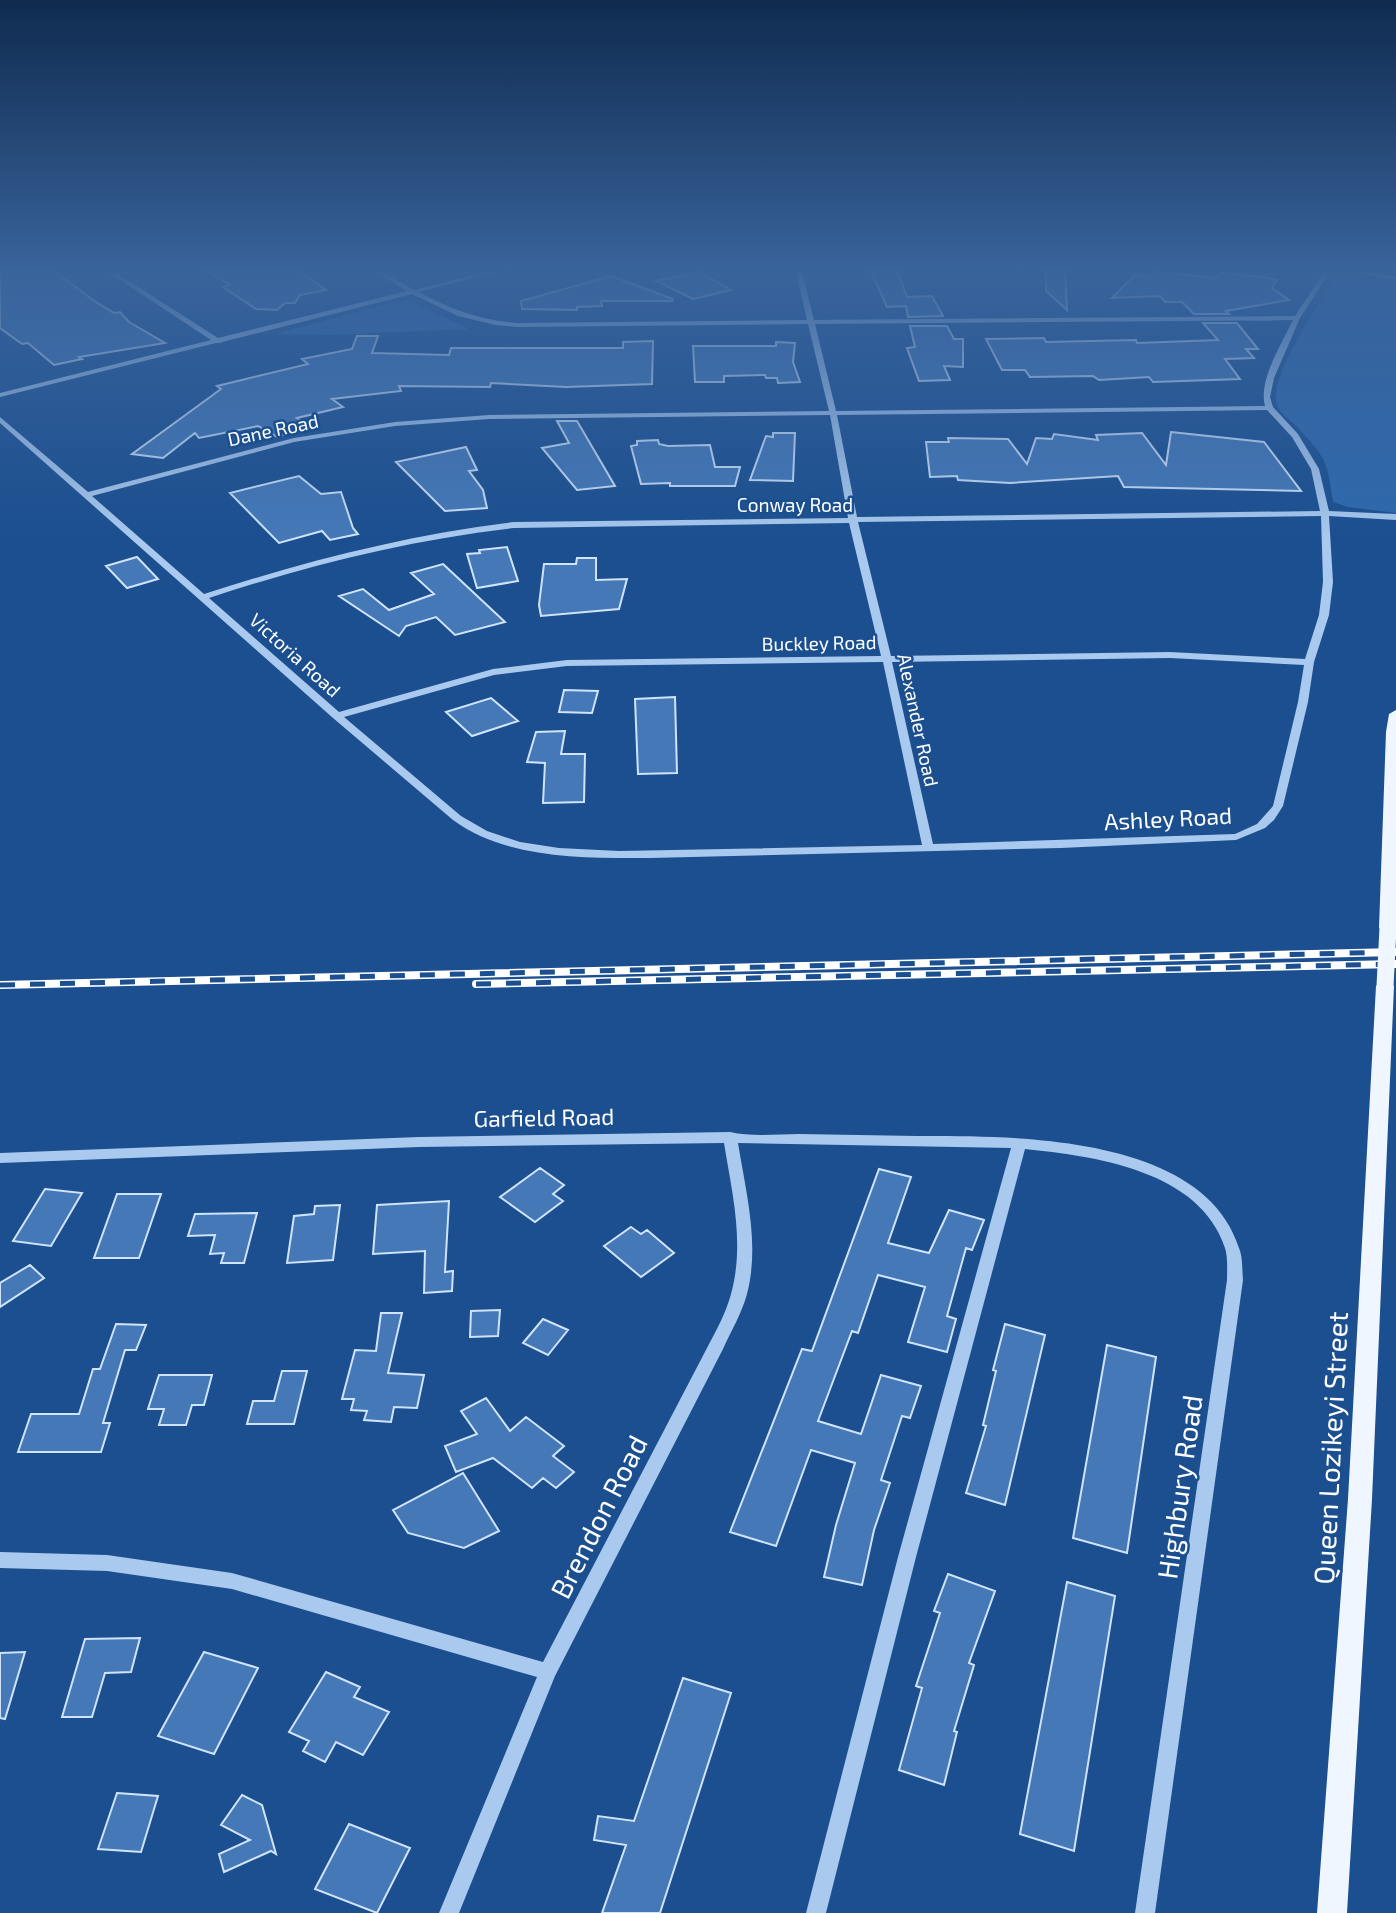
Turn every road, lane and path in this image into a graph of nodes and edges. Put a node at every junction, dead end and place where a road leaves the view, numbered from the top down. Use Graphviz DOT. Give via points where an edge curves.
graph roads {
  1 [pos="139,361"];
  2 [pos="822,361"];
  3 [pos="1278,361"];
  4 [pos="0,395"];
  5 [pos="1269,408"];
  6 [pos="833,412"];
  7 [pos="0,418"];
  8 [pos="87,495"];
  9 [pos="1325,513"];
  10 [pos="1396,517"];
  11 [pos="853,521"];
  12 [pos="204,597"];
  13 [pos="887,660"];
  14 [pos="1308,662"];
  15 [pos="1396,713"];
  16 [pos="337,716"];
  17 [pos="928,848"];
  18 [pos="599,853"];
  19 [pos="730,1137"];
  20 [pos="1019,1144"];
  21 [pos="1088,1152"];
  22 [pos="0,1158"];
  23 [pos="0,1560"];
  24 [pos="548,1672"];
  25 [pos="449,1913"];
  26 [pos="816,1913"];
  27 [pos="1145,1913"];
  28 [pos="1332,1913"];
  1 -- 4 [label="street"];
  2 -- 6 [label="street, Alexander Road"];
  3 -- 5 [label="street" via="1267,386"];
  5 -- 6 [label="street, Dane Road"];
  5 -- 9 [label="street, Ashley Road" via="1309,456"];
  6 -- 8 [label="street, Dane Road" via="489,417 395,424 295,440"];
  6 -- 11 [label="street, Alexander Road"];
  7 -- 8 [label="street, Victoria Road"];
  8 -- 12 [label="street, Victoria Road"];
  9 -- 10 [label="street, Conway Road"];
  9 -- 11 [label="street, Conway Road"];
  9 -- 14 [label="street, Ashley Road" via="1328,582 1324,615"];
  11 -- 12 [label="street, Conway Road" via="612,522 463,530 349,552"];
  11 -- 13 [label="street, Alexander Road"];
  12 -- 16 [label="street, Victoria Road"];
  13 -- 14 [label="street, Buckley Road" via="1170,655"];
  13 -- 16 [label="street, Buckley Road" via="524,667"];
  13 -- 17 [label="street, Alexander Road"];
  14 -- 17 [label="street, Ashley Road" via="1278,806 1258,830 1236,837"];
  15 -- 28 [label="main road, Queen Lozikeyi Street, bridge" via="1360,1499"];
  16 -- 18 [label="street, Victoria Road" via="471,829 532,847"];
  17 -- 18 [label="street, Ashley Road"];
  19 -- 20 [label="street, Garfield Road"];
  19 -- 22 [label="street, Garfield Road"];
  19 -- 24 [label="street, Brendon Road" via="745,1216 746,1257 739,1295"];
  20 -- 21 [label="street, Garfield Road"];
  20 -- 26 [label="street"];
  21 -- 27 [label="street, Highbury Road" via="1134,1163 1199,1199 1220,1221 1233,1250 1233,1306"];
  23 -- 24 [label="street" via="107,1563 232,1581"];
  24 -- 25 [label="street, Brendon Road"];
}
